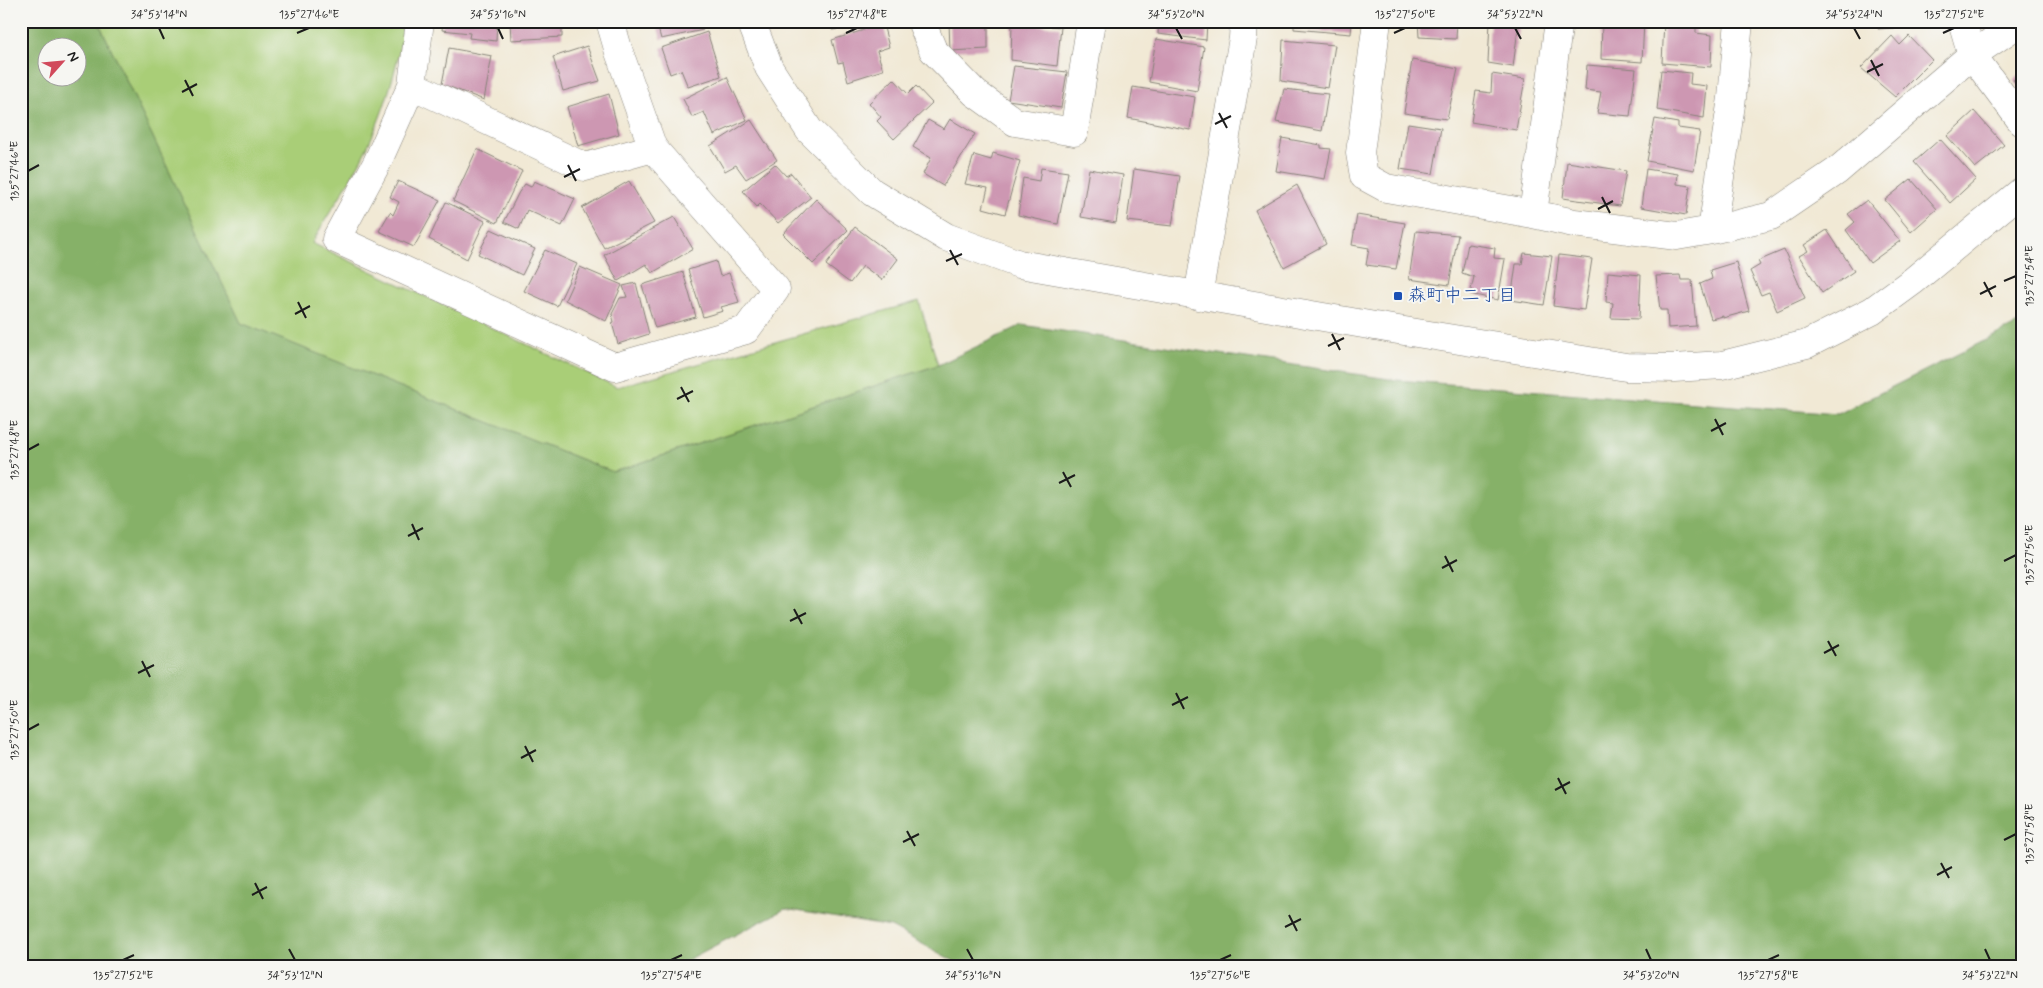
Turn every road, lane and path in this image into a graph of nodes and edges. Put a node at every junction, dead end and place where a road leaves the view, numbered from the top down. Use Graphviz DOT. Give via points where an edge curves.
graph roads {
  1 [pos="420,21"];
  2 [pos="610,21"];
  3 [pos="751,21"];
  4 [pos="921,21"];
  5 [pos="1091,21"];
  6 [pos="1244,21"];
  7 [pos="1377,21"];
  8 [pos="1558,21"];
  9 [pos="1739,21"];
  10 [pos="1962,21"];
  11 [pos="2022,21"];
  12 [pos="1972,55"];
  13 [pos="412,85"];
  14 [pos="2022,122"];
  15 [pos="653,148"];
  16 [pos="2022,190"];
  17 [pos="1534,214"];
  18 [pos="1712,230"];
  19 [pos="1198,296"];
  1 -- 13 [label="street"];
  2 -- 15 [label="street"];
  3 -- 19 [label="street" via="769,68 809,130 872,192 946,237 1019,264"];
  4 -- 5 [label="street" via="933,50 975,93 1016,122 1074,132"];
  6 -- 19 [label="street"];
  7 -- 17 [label="street" via="1360,153 1364,176 1386,188"];
  8 -- 17 [label="street"];
  9 -- 18 [label="street" via="1732,98"];
  10 -- 12 [label="street"];
  11 -- 12 [label="street"];
  12 -- 14 [label="street"];
  12 -- 18 [label="street" via="1837,171 1771,216"];
  13 -- 15 [label="street" via="585,167"];
  13 -- 15 [label="street" via="377,162 336,239 615,367 746,330 776,289"];
  16 -- 19 [label="street" via="1872,311 1807,344 1722,365 1626,367"];
  17 -- 18 [label="street" via="1574,224 1677,236"];
}
